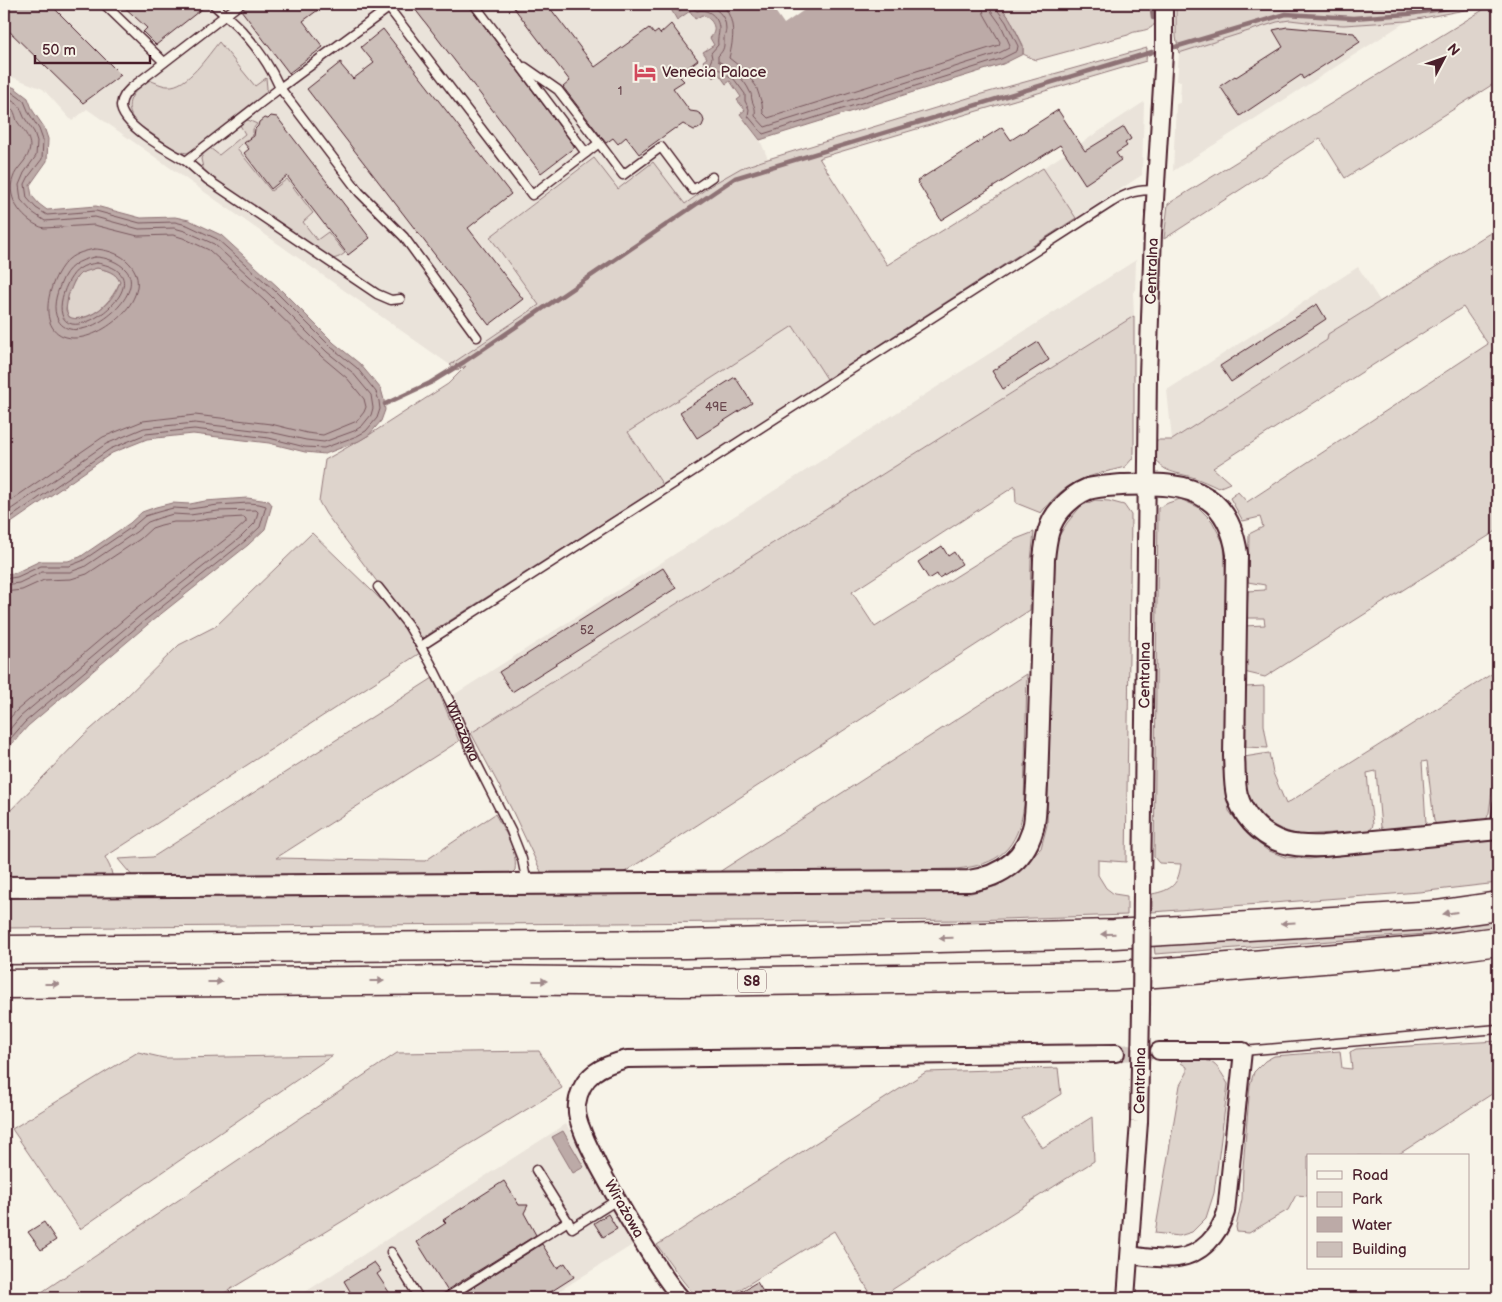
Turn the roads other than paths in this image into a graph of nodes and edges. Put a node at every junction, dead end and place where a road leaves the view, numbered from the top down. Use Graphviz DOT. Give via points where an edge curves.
graph roads {
  1 [pos="104,4"];
  2 [pos="213,4"];
  3 [pos="240,4"];
  4 [pos="474,4"];
  5 [pos="1164,4"];
  6 [pos="392,6"];
  7 [pos="225,15"];
  8 [pos="164,62"];
  9 [pos="519,63"];
  10 [pos="280,88"];
  11 [pos="599,143"];
  12 [pos="586,153"];
  13 [pos="186,161"];
  14 [pos="712,177"];
  15 [pos="1156,190"];
  16 [pos="400,299"];
  17 [pos="477,337"];
  18 [pos="1146,484"];
  19 [pos="378,588"];
  20 [pos="421,646"];
  21 [pos="1498,803"];
  22 [pos="1497,829"];
  23 [pos="527,884"];
  24 [pos="4,887"];
  25 [pos="1498,906"];
  26 [pos="1498,941"];
  27 [pos="4,950"];
  28 [pos="4,984"];
  29 [pos="1498,1029"];
  30 [pos="1159,1051"];
  31 [pos="1243,1051"];
  32 [pos="1116,1053"];
  33 [pos="536,1170"];
  34 [pos="617,1200"];
  35 [pos="568,1221"];
  36 [pos="391,1252"];
  37 [pos="1130,1255"];
  38 [pos="419,1298"];
  39 [pos="446,1298"];
  40 [pos="681,1298"];
  41 [pos="1126,1298"];
  1 -- 8 [label="lane"];
  2 -- 7 [label="lane"];
  3 -- 7 [label="lane"];
  4 -- 9 [label="lane"];
  5 -- 15 [label="street, Centralna"];
  6 -- 10 [label="lane"];
  6 -- 12 [label="lane" via="532,195"];
  7 -- 8 [label="lane"];
  7 -- 10 [label="lane" via="255,47"];
  8 -- 13 [label="lane" via="123,96 122,109 129,122"];
  9 -- 11 [label="lane" via="558,90"];
  9 -- 12 [label="lane"];
  10 -- 13 [label="lane"];
  10 -- 17 [label="lane" via="359,192 404,237"];
  11 -- 12 [label="lane"];
  11 -- 14 [label="lane" via="623,175 661,147 693,190"];
  13 -- 16 [label="lane" via="208,180 377,294 391,300"];
  15 -- 18 [label="street, Centralna"];
  15 -- 20 [label="lane" via="1127,193 1112,202"];
  18 -- 22 [label="street" via="1189,490 1209,499 1220,510 1235,538 1236,785 1242,808 1263,834 1298,847"];
  18 -- 23 [label="street" via="1098,487 1080,493 1060,510 1047,533 1035,821 1022,852 996,874 969,881"];
  18 -- 37 [label="street, Centralna, bridge" via="1139,1122"];
  19 -- 20 [label="lane, Wirażowa"];
  20 -- 23 [label="lane, Wirażowa" via="511,831"];
  21 -- 22 [label="lane"];
  23 -- 24 [label="street"];
  25 -- 27 [label="highway, one-way" via="1436,914 1114,934 686,944"];
  28 -- 26 [label="highway, S8, one-way" via="472,980 682,982 1113,976 1422,951"];
  29 -- 31 [label="lane"];
  30 -- 31 [label="street"];
  31 -- 37 [label="street" via="1226,1212 1220,1228 1207,1244 1184,1257"];
  32 -- 34 [label="street, Wirażowa" via="627,1059 612,1062 589,1077 577,1104 587,1144"];
  33 -- 35 [label="lane"];
  34 -- 35 [label="lane" via="572,1228"];
  34 -- 40 [label="street, Wirażowa" via="669,1285"];
  35 -- 39 [label="lane"];
  36 -- 38 [label="lane"];
  37 -- 41 [label="street, Centralna"];
}
